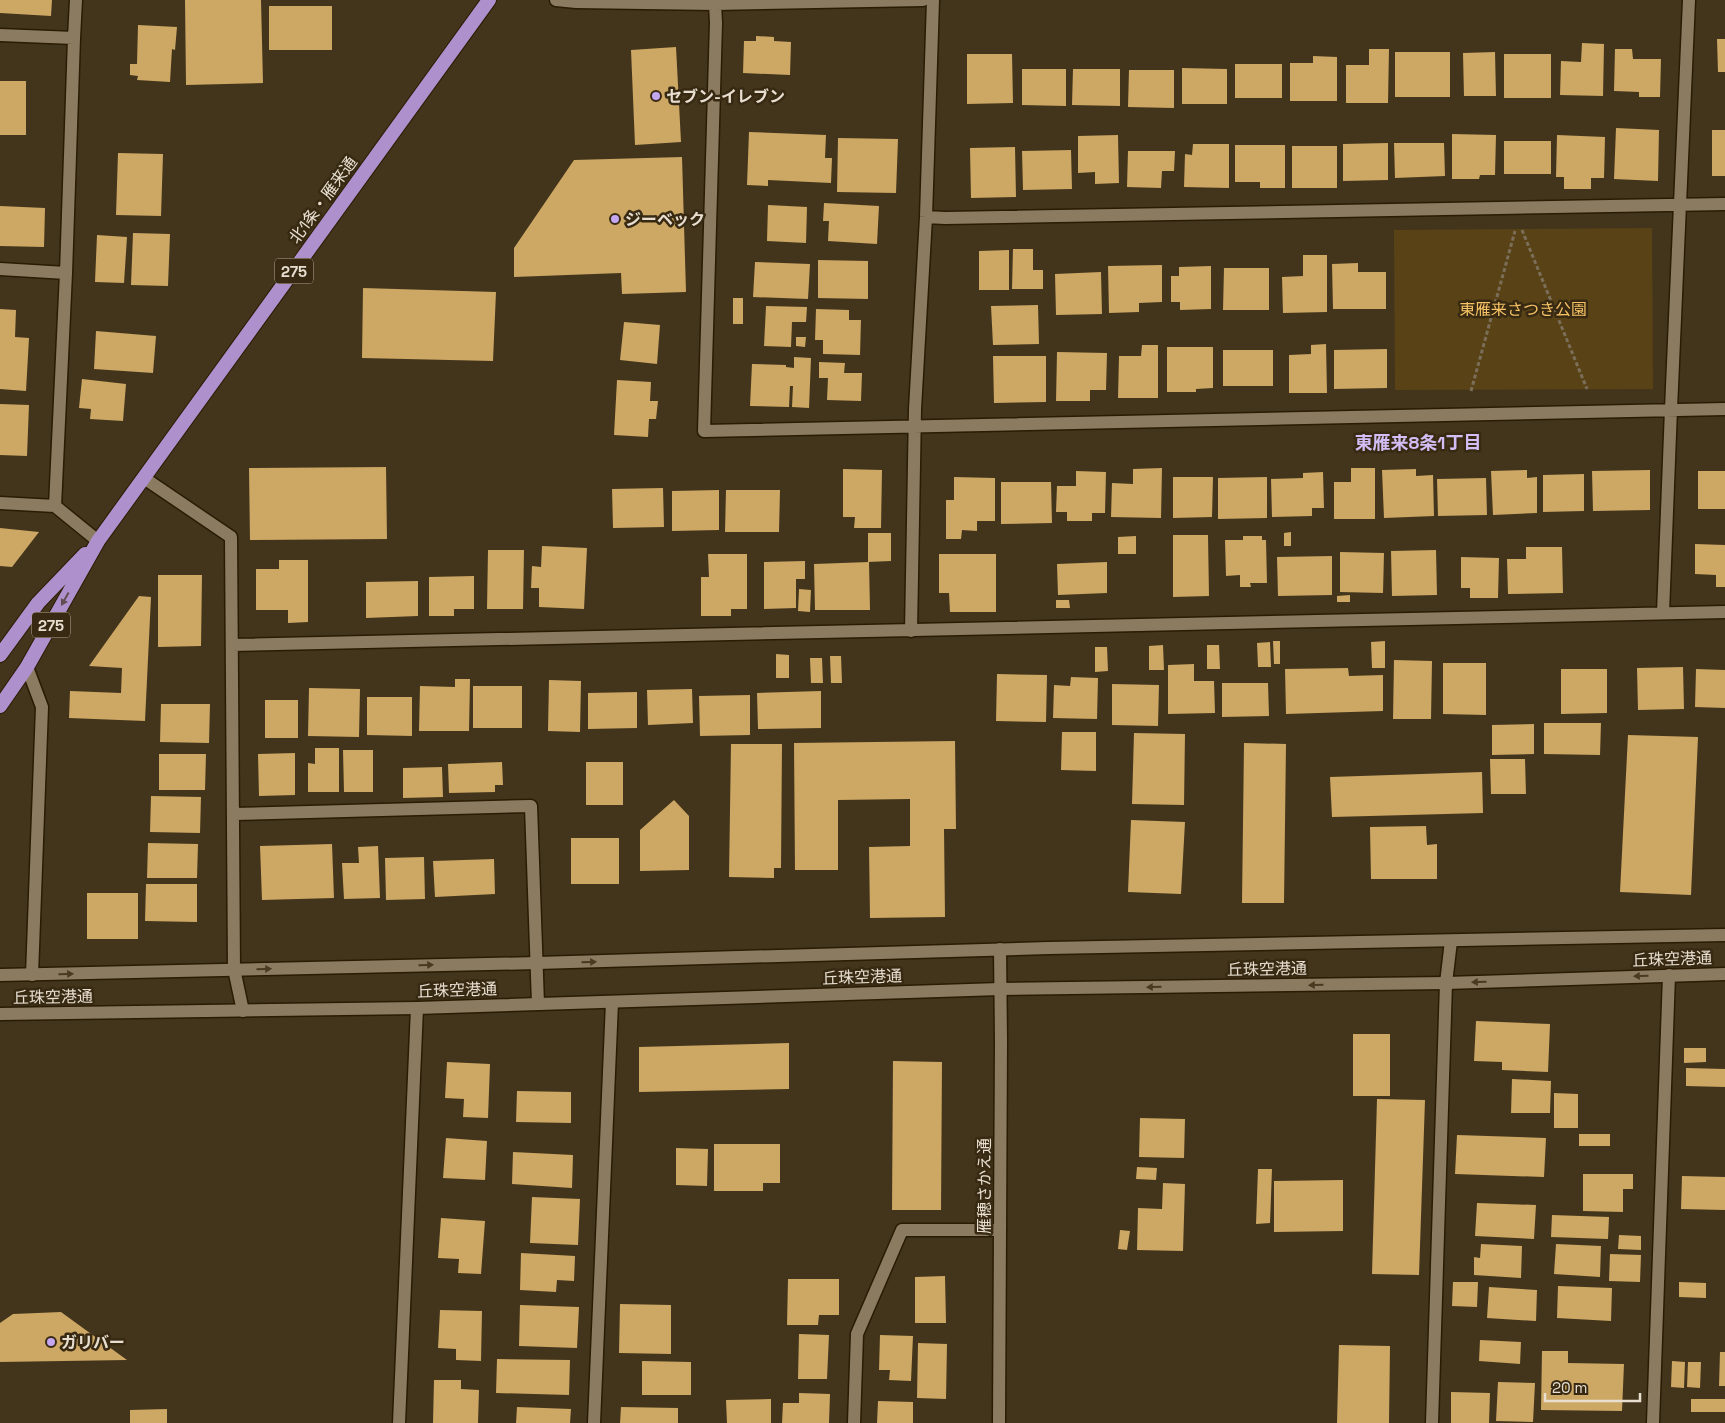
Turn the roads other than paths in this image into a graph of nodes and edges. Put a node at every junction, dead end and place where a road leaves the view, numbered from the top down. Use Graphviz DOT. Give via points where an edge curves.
graph roads {
  1 [pos="76,0"];
  2 [pos="489,0"];
  3 [pos="556,0"];
  4 [pos="923,0"];
  5 [pos="933,0"];
  6 [pos="1689,0"];
  7 [pos="715,4"];
  8 [pos="0,35"];
  9 [pos="74,38"];
  10 [pos="1725,204"];
  11 [pos="1679,205"];
  12 [pos="926,217"];
  13 [pos="0,269"];
  14 [pos="66,273"];
  15 [pos="1725,408"];
  16 [pos="1671,409"];
  17 [pos="915,425"];
  18 [pos="144,478"];
  19 [pos="0,503"];
  20 [pos="55,506"];
  21 [pos="98,541"];
  22 [pos="1725,612"];
  23 [pos="1663,613"];
  24 [pos="911,631"];
  25 [pos="232,645"];
  26 [pos="0,655"];
  27 [pos="27,668"];
  28 [pos="0,706"];
  29 [pos="234,814"];
  30 [pos="1725,935"];
  31 [pos="1451,941"];
  32 [pos="1000,949"];
  33 [pos="537,963"];
  34 [pos="234,969"];
  35 [pos="1725,974"];
  36 [pos="0,975"];
  37 [pos="32,975"];
  38 [pos="1669,976"];
  39 [pos="1446,983"];
  40 [pos="1000,989"];
  41 [pos="612,1002"];
  42 [pos="538,1004"];
  43 [pos="417,1008"];
  44 [pos="243,1011"];
  45 [pos="0,1014"];
  46 [pos="1000,1230"];
  47 [pos="399,1423"];
  48 [pos="594,1423"];
  49 [pos="854,1423"];
  50 [pos="999,1423"];
  51 [pos="1432,1423"];
  52 [pos="1653,1423"];
  1 -- 9 [label="street"];
  2 -- 18 [label="highway, 北1条・雁来通 / 275"];
  3 -- 7 [label="street"];
  4 -- 7 [label="street"];
  5 -- 12 [label="street"];
  6 -- 11 [label="street"];
  7 -- 17 [label="street" via="704,431"];
  8 -- 9 [label="street"];
  9 -- 14 [label="street"];
  10 -- 11 [label="street"];
  11 -- 12 [label="street"];
  11 -- 16 [label="street"];
  12 -- 17 [label="street"];
  13 -- 14 [label="street"];
  14 -- 20 [label="street"];
  15 -- 16 [label="street"];
  16 -- 17 [label="street"];
  16 -- 23 [label="street"];
  17 -- 24 [label="street"];
  18 -- 21 [label="highway, 北1条・雁来通 / 275"];
  18 -- 25 [label="street" via="231,537"];
  19 -- 20 [label="street"];
  20 -- 21 [label="street"];
  21 -- 26 [label="highway, 北1条・雁来通 / 275" via="38,603"];
  21 -- 27 [label="highway, 北1条・雁来通 / 275, one-way"];
  22 -- 23 [label="street"];
  23 -- 24 [label="street"];
  24 -- 25 [label="street"];
  25 -- 29 [label="street"];
  27 -- 28 [label="highway, 北1条・雁来通 / 275"];
  27 -- 37 [label="street" via="42,707"];
  29 -- 33 [label="street" via="531,806"];
  29 -- 34 [label="street"];
  30 -- 31 [label="street, 丘珠空港通"];
  31 -- 32 [label="street, 丘珠空港通"];
  31 -- 39 [label="street"];
  33 -- 32 [label="street, 丘珠空港通, one-way"];
  32 -- 40 [label="street, 雁穂さかえ通"];
  34 -- 33 [label="street, 丘珠空港通, one-way"];
  33 -- 42 [label="street"];
  37 -- 34 [label="street, 丘珠空港通, one-way"];
  34 -- 44 [label="street"];
  35 -- 38 [label="street, 丘珠空港通"];
  36 -- 37 [label="street, 丘珠空港通"];
  38 -- 39 [label="street, 丘珠空港通, one-way"];
  38 -- 52 [label="street"];
  39 -- 40 [label="street, 丘珠空港通, one-way"];
  39 -- 51 [label="street"];
  40 -- 41 [label="street, 丘珠空港通"];
  40 -- 46 [label="street, 雁穂さかえ通"];
  41 -- 42 [label="street, 丘珠空港通"];
  41 -- 48 [label="street"];
  42 -- 43 [label="street, 丘珠空港通"];
  43 -- 44 [label="street, 丘珠空港通"];
  43 -- 47 [label="street"];
  44 -- 45 [label="street, 丘珠空港通"];
  46 -- 49 [label="street" via="902,1230 857,1334"];
  46 -- 50 [label="street, 雁穂さかえ通"];
}
